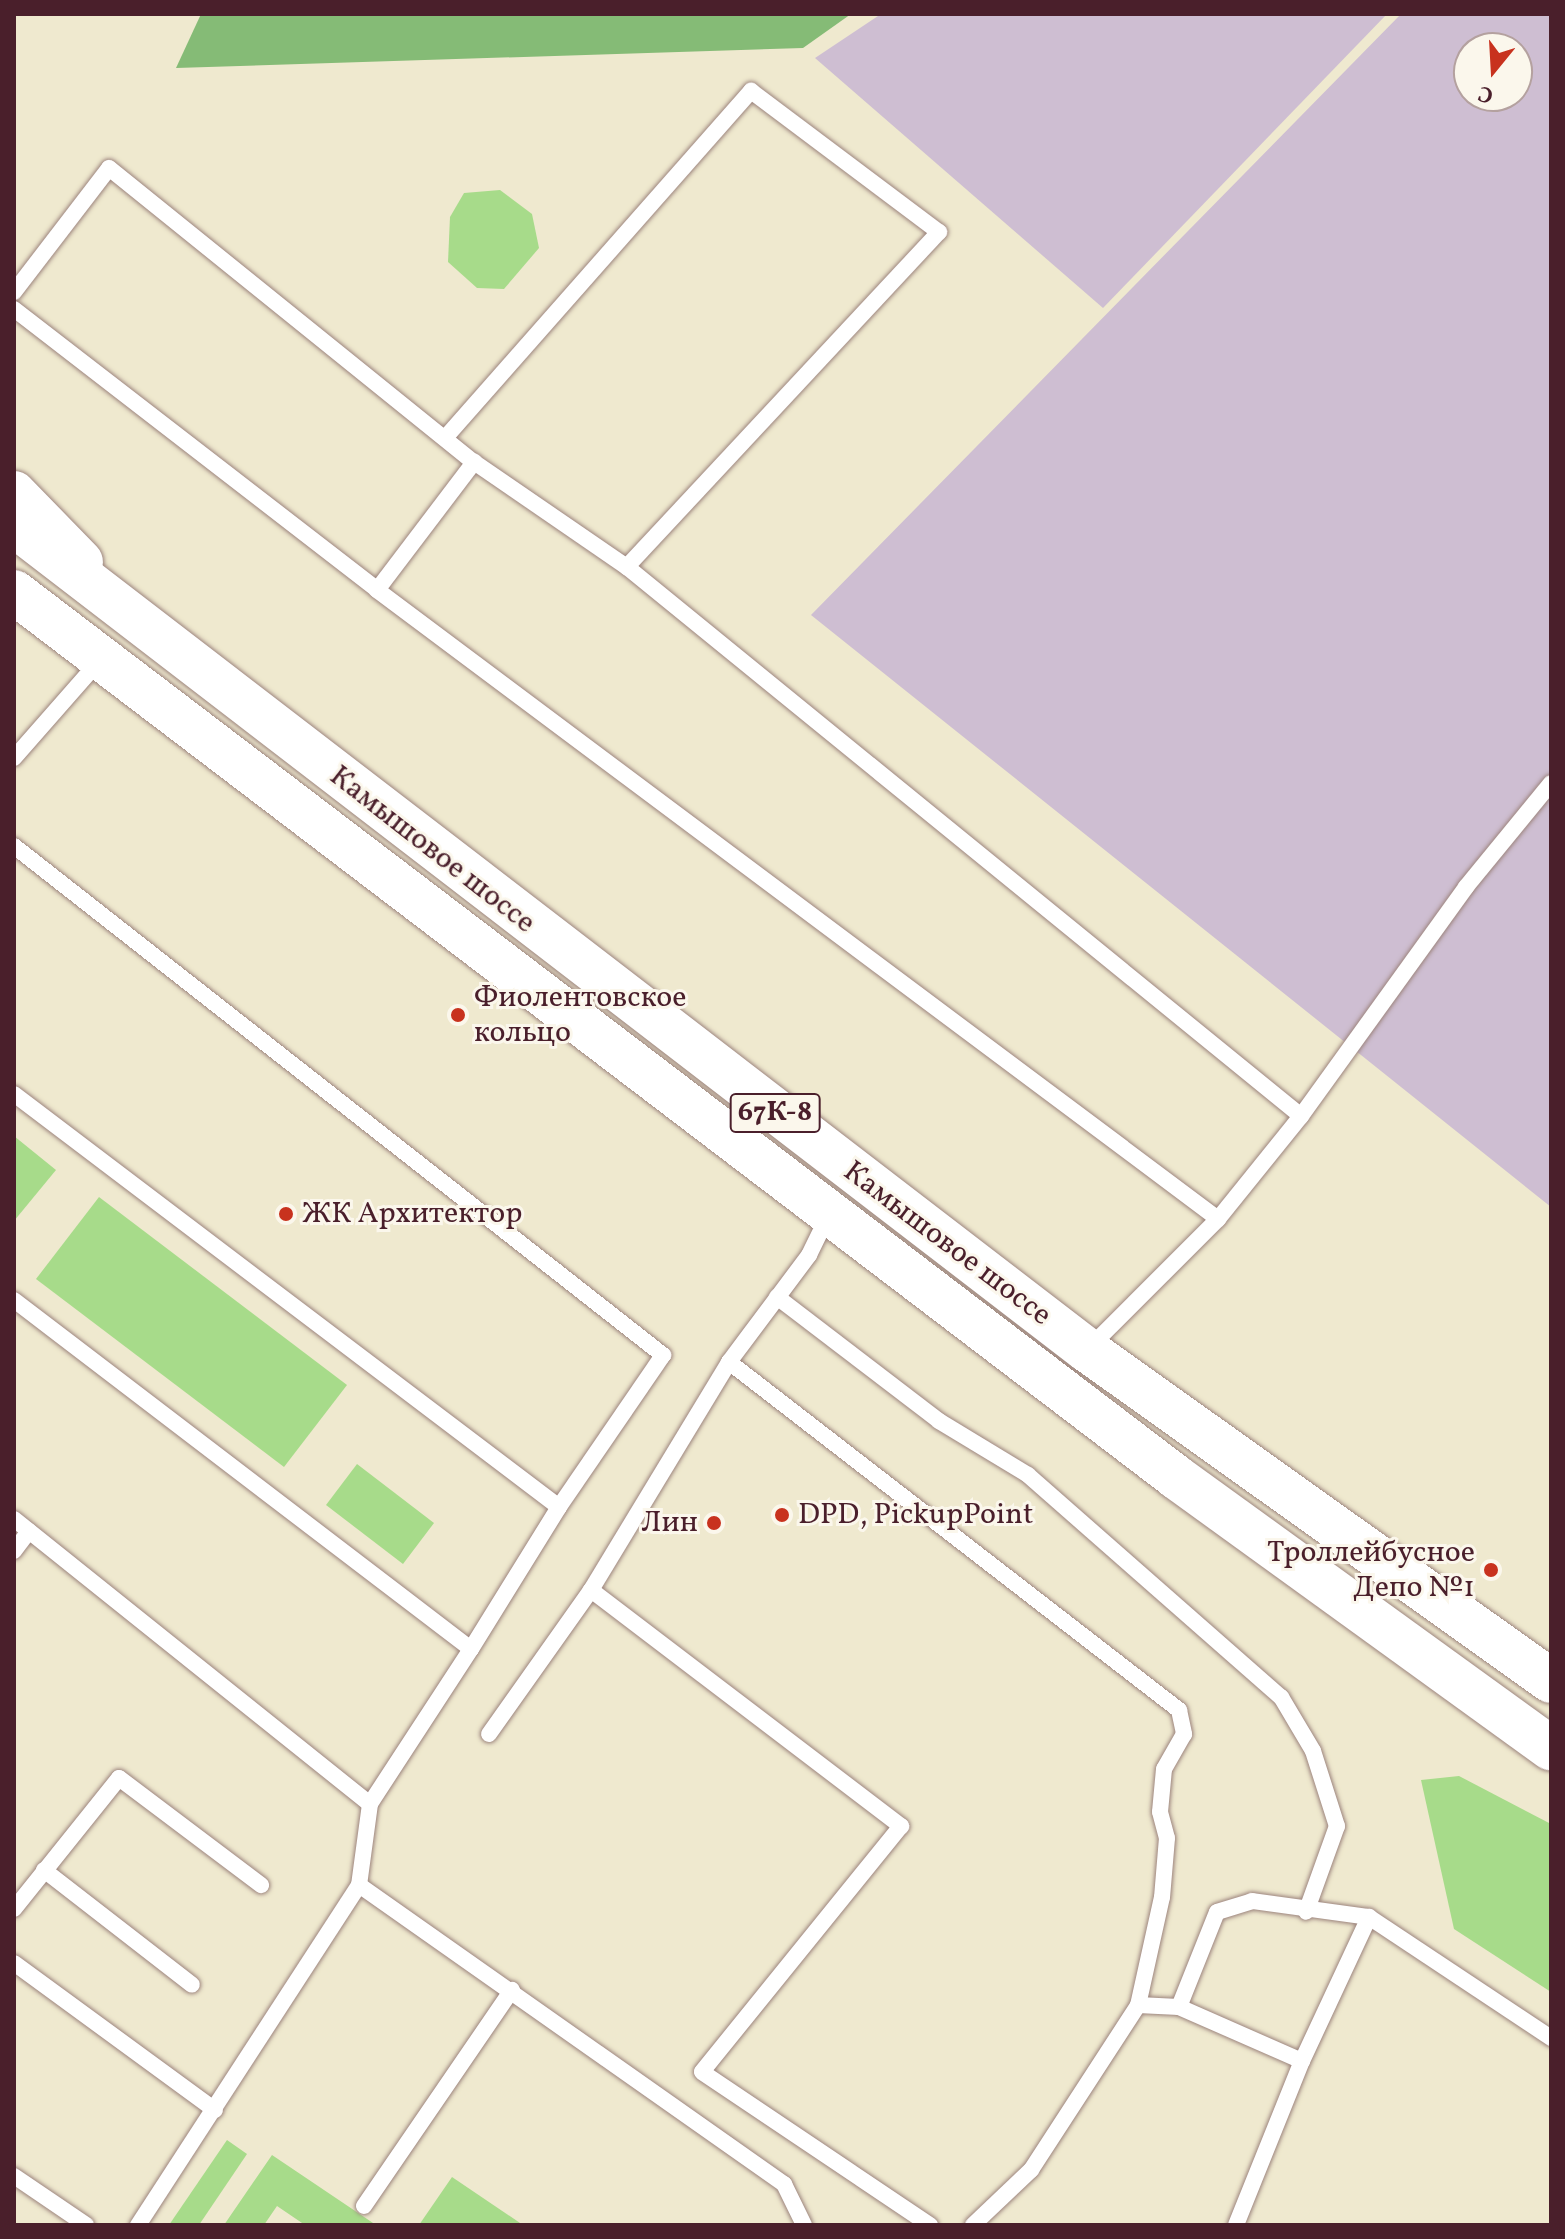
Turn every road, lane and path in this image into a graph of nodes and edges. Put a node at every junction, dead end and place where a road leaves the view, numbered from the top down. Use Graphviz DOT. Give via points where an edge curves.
graph roads {
  1 [pos="14,292"];
  2 [pos="14,309"];
  3 [pos="445,438"];
  4 [pos="474,462"];
  5 [pos="14,493"];
  6 [pos="14,525"];
  7 [pos="627,567"];
  8 [pos="377,590"];
  9 [pos="23,603"];
  10 [pos="129,614"];
  11 [pos="104,656"];
  12 [pos="14,758"];
  13 [pos="1551,783"];
  14 [pos="14,846"];
  15 [pos="14,1094"];
  16 [pos="1301,1116"];
  17 [pos="830,1212"];
  18 [pos="1218,1219"];
  19 [pos="777,1297"];
  20 [pos="14,1300"];
  21 [pos="1087,1350"];
  22 [pos="729,1362"];
  23 [pos="559,1507"];
  24 [pos="14,1519"];
  25 [pos="29,1531"];
  26 [pos="14,1551"];
  27 [pos="591,1590"];
  28 [pos="471,1649"];
  29 [pos="1551,1681"];
  30 [pos="489,1734"];
  31 [pos="1551,1748"];
  32 [pos="370,1804"];
  33 [pos="44,1870"];
  34 [pos="261,1885"];
  35 [pos="359,1885"];
  36 [pos="14,1909"];
  37 [pos="1306,1912"];
  38 [pos="1369,1917"];
  39 [pos="14,1963"];
  40 [pos="192,1985"];
  41 [pos="512,1990"];
  42 [pos="1138,2005"];
  43 [pos="1179,2007"];
  44 [pos="1551,2038"];
  45 [pos="1302,2061"];
  46 [pos="215,2110"];
  47 [pos="14,2176"];
  48 [pos="364,2206"];
  49 [pos="86,2225"];
  50 [pos="138,2225"];
  51 [pos="804,2225"];
  52 [pos="930,2225"];
  53 [pos="973,2225"];
  54 [pos="1236,2225"];
  1 -- 3 [label="lane" via="109,168"];
  2 -- 8 [label="lane"];
  3 -- 4 [label="lane"];
  3 -- 7 [label="lane" via="751,91 939,232"];
  4 -- 7 [label="lane"];
  4 -- 8 [label="lane"];
  5 -- 10 [label="main road"];
  6 -- 10 [label="main road, Камышовое шоссе / 67К-8"];
  7 -- 16 [label="lane"];
  8 -- 18 [label="lane"];
  9 -- 11 [label="main road, Камышовое шоссе / 67К-8"];
  10 -- 21 [label="main road, Камышовое шоссе / 67К-8"];
  11 -- 12 [label="lane"];
  11 -- 17 [label="main road, Камышовое шоссе / 67К-8"];
  13 -- 16 [label="lane" via="1466,887"];
  14 -- 23 [label="lane" via="663,1355"];
  15 -- 23 [label="lane"];
  16 -- 18 [label="lane"];
  17 -- 19 [label="lane" via="809,1255"];
  17 -- 31 [label="main road, Камышовое шоссе / 67К-8" via="1176,1477"];
  18 -- 21 [label="lane"];
  19 -- 22 [label="lane"];
  19 -- 37 [label="lane" via="939,1421 1028,1475 1281,1697 1313,1751 1337,1826"];
  20 -- 28 [label="lane"];
  21 -- 29 [label="main road, Камышовое шоссе / 67К-8"];
  22 -- 27 [label="lane"];
  22 -- 42 [label="lane" via="1179,1710 1184,1734 1164,1769 1160,1812 1167,1838 1162,1897"];
  23 -- 28 [label="lane"];
  24 -- 25 [label="lane"];
  25 -- 26 [label="lane"];
  25 -- 32 [label="lane"];
  27 -- 30 [label="lane"];
  27 -- 52 [label="lane" via="901,1826 702,2072"];
  28 -- 32 [label="lane"];
  32 -- 35 [label="lane"];
  33 -- 34 [label="lane" via="119,1778"];
  33 -- 36 [label="lane"];
  33 -- 40 [label="lane"];
  35 -- 41 [label="lane"];
  35 -- 46 [label="lane"];
  37 -- 38 [label="lane"];
  37 -- 43 [label="lane" via="1252,1901 1217,1912"];
  38 -- 44 [label="lane"];
  38 -- 45 [label="lane"];
  39 -- 46 [label="lane"];
  41 -- 48 [label="lane"];
  41 -- 51 [label="lane" via="784,2184"];
  42 -- 43 [label="lane"];
  42 -- 53 [label="lane" via="1031,2170"];
  43 -- 45 [label="lane"];
  45 -- 54 [label="lane"];
  46 -- 50 [label="lane"];
  47 -- 49 [label="lane"];
}
